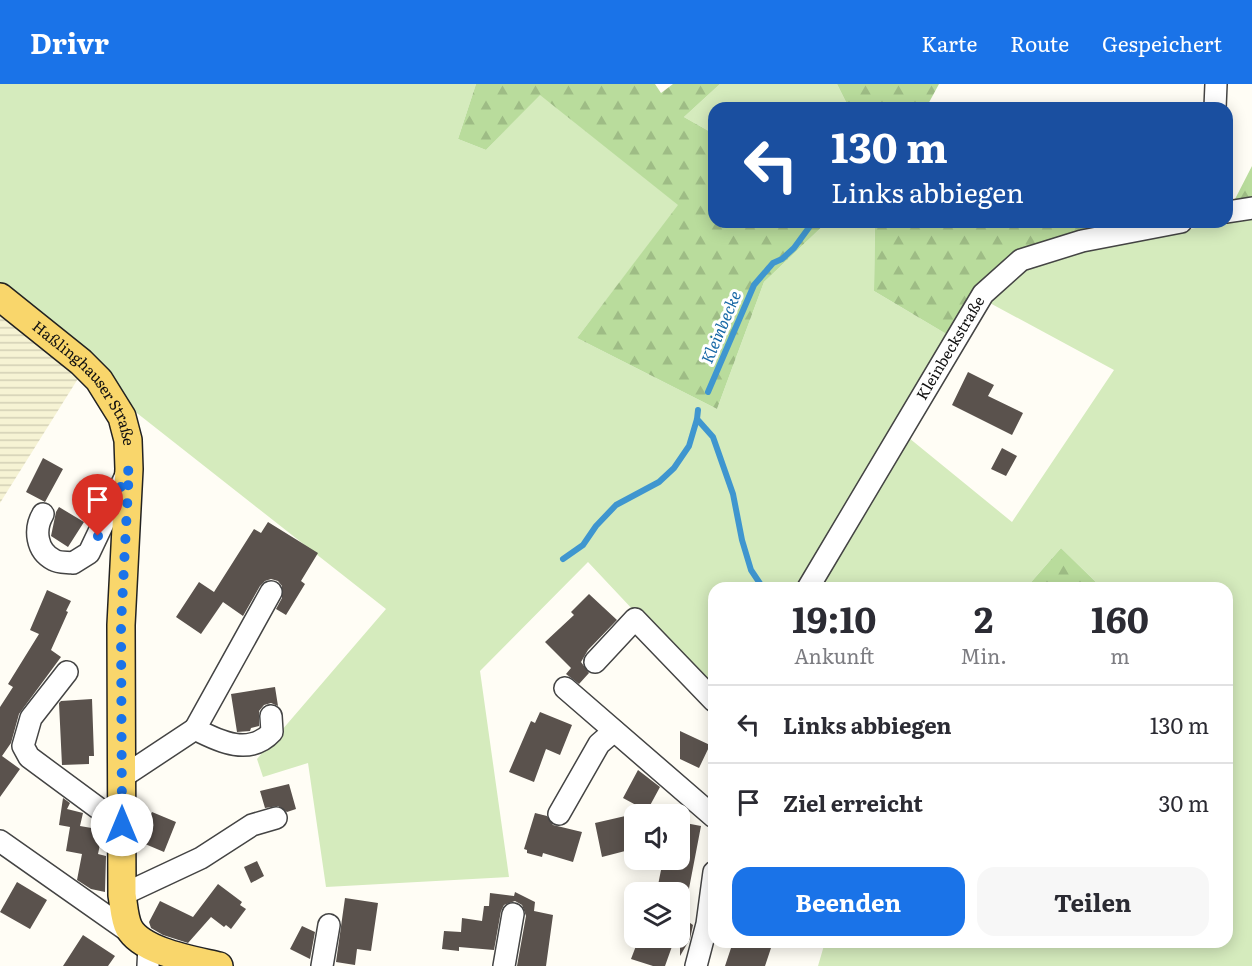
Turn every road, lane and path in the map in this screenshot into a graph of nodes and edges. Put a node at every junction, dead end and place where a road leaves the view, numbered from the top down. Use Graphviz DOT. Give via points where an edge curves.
graph roads {
  1 [pos="1216,84"];
  2 [pos="1215,102"];
  3 [pos="1252,208"];
  4 [pos="1233,211"];
  5 [pos="1150,228"];
  6 [pos="0,297"];
  7 [pos="129,469"];
  8 [pos="44,514"];
  9 [pos="812,582"];
  10 [pos="271,591"];
  11 [pos="595,662"];
  12 [pos="67,672"];
  13 [pos="565,688"];
  14 [pos="708,695"];
  15 [pos="271,716"];
  16 [pos="195,729"];
  17 [pos="614,731"];
  18 [pos="122,778"];
  19 [pos="708,812"];
  20 [pos="559,814"];
  21 [pos="276,818"];
  22 [pos="122,825"];
  23 [pos="0,841"];
  24 [pos="122,895"];
  25 [pos="513,914"];
  26 [pos="708,917"];
  27 [pos="330,925"];
  28 [pos="145,950"];
  29 [pos="219,966"];
  30 [pos="322,966"];
  31 [pos="504,966"];
  32 [pos="696,966"];
  1 -- 2 [label="street"];
  3 -- 4 [label="street"];
  5 -- 9 [label="street, Kleinbeckstraße" via="1082,241 1021,260 983,294"];
  6 -- 7 [label="main road, Haßlinghauser Straße" via="99,380 122,417"];
  7 -- 8 [label="street" via="89,553 74,563 54,561 40,547 38,523"];
  7 -- 18 [label="main road, Haßlinghauser Straße" via="121,625"];
  10 -- 16 [label="street"];
  11 -- 14 [label="street" via="635,618"];
  12 -- 22 [label="street" via="31,718 23,746 29,757"];
  13 -- 17 [label="street"];
  15 -- 16 [label="street" via="272,732 265,740 249,745 216,740"];
  16 -- 18 [label="street"];
  17 -- 19 [label="street"];
  17 -- 20 [label="street" via="599,744"];
  18 -- 22 [label="main road, Haßlinghauser Straße"];
  21 -- 24 [label="street" via="252,825 185,867"];
  22 -- 24 [label="main road, Haßlinghauser Straße"];
  23 -- 28 [label="street"];
  24 -- 28 [label="main road, Haßlinghauser Straße" via="129,928"];
  25 -- 31 [label="street"];
  26 -- 32 [label="street"];
  27 -- 30 [label="street"];
  28 -- 29 [label="main road"];
}
